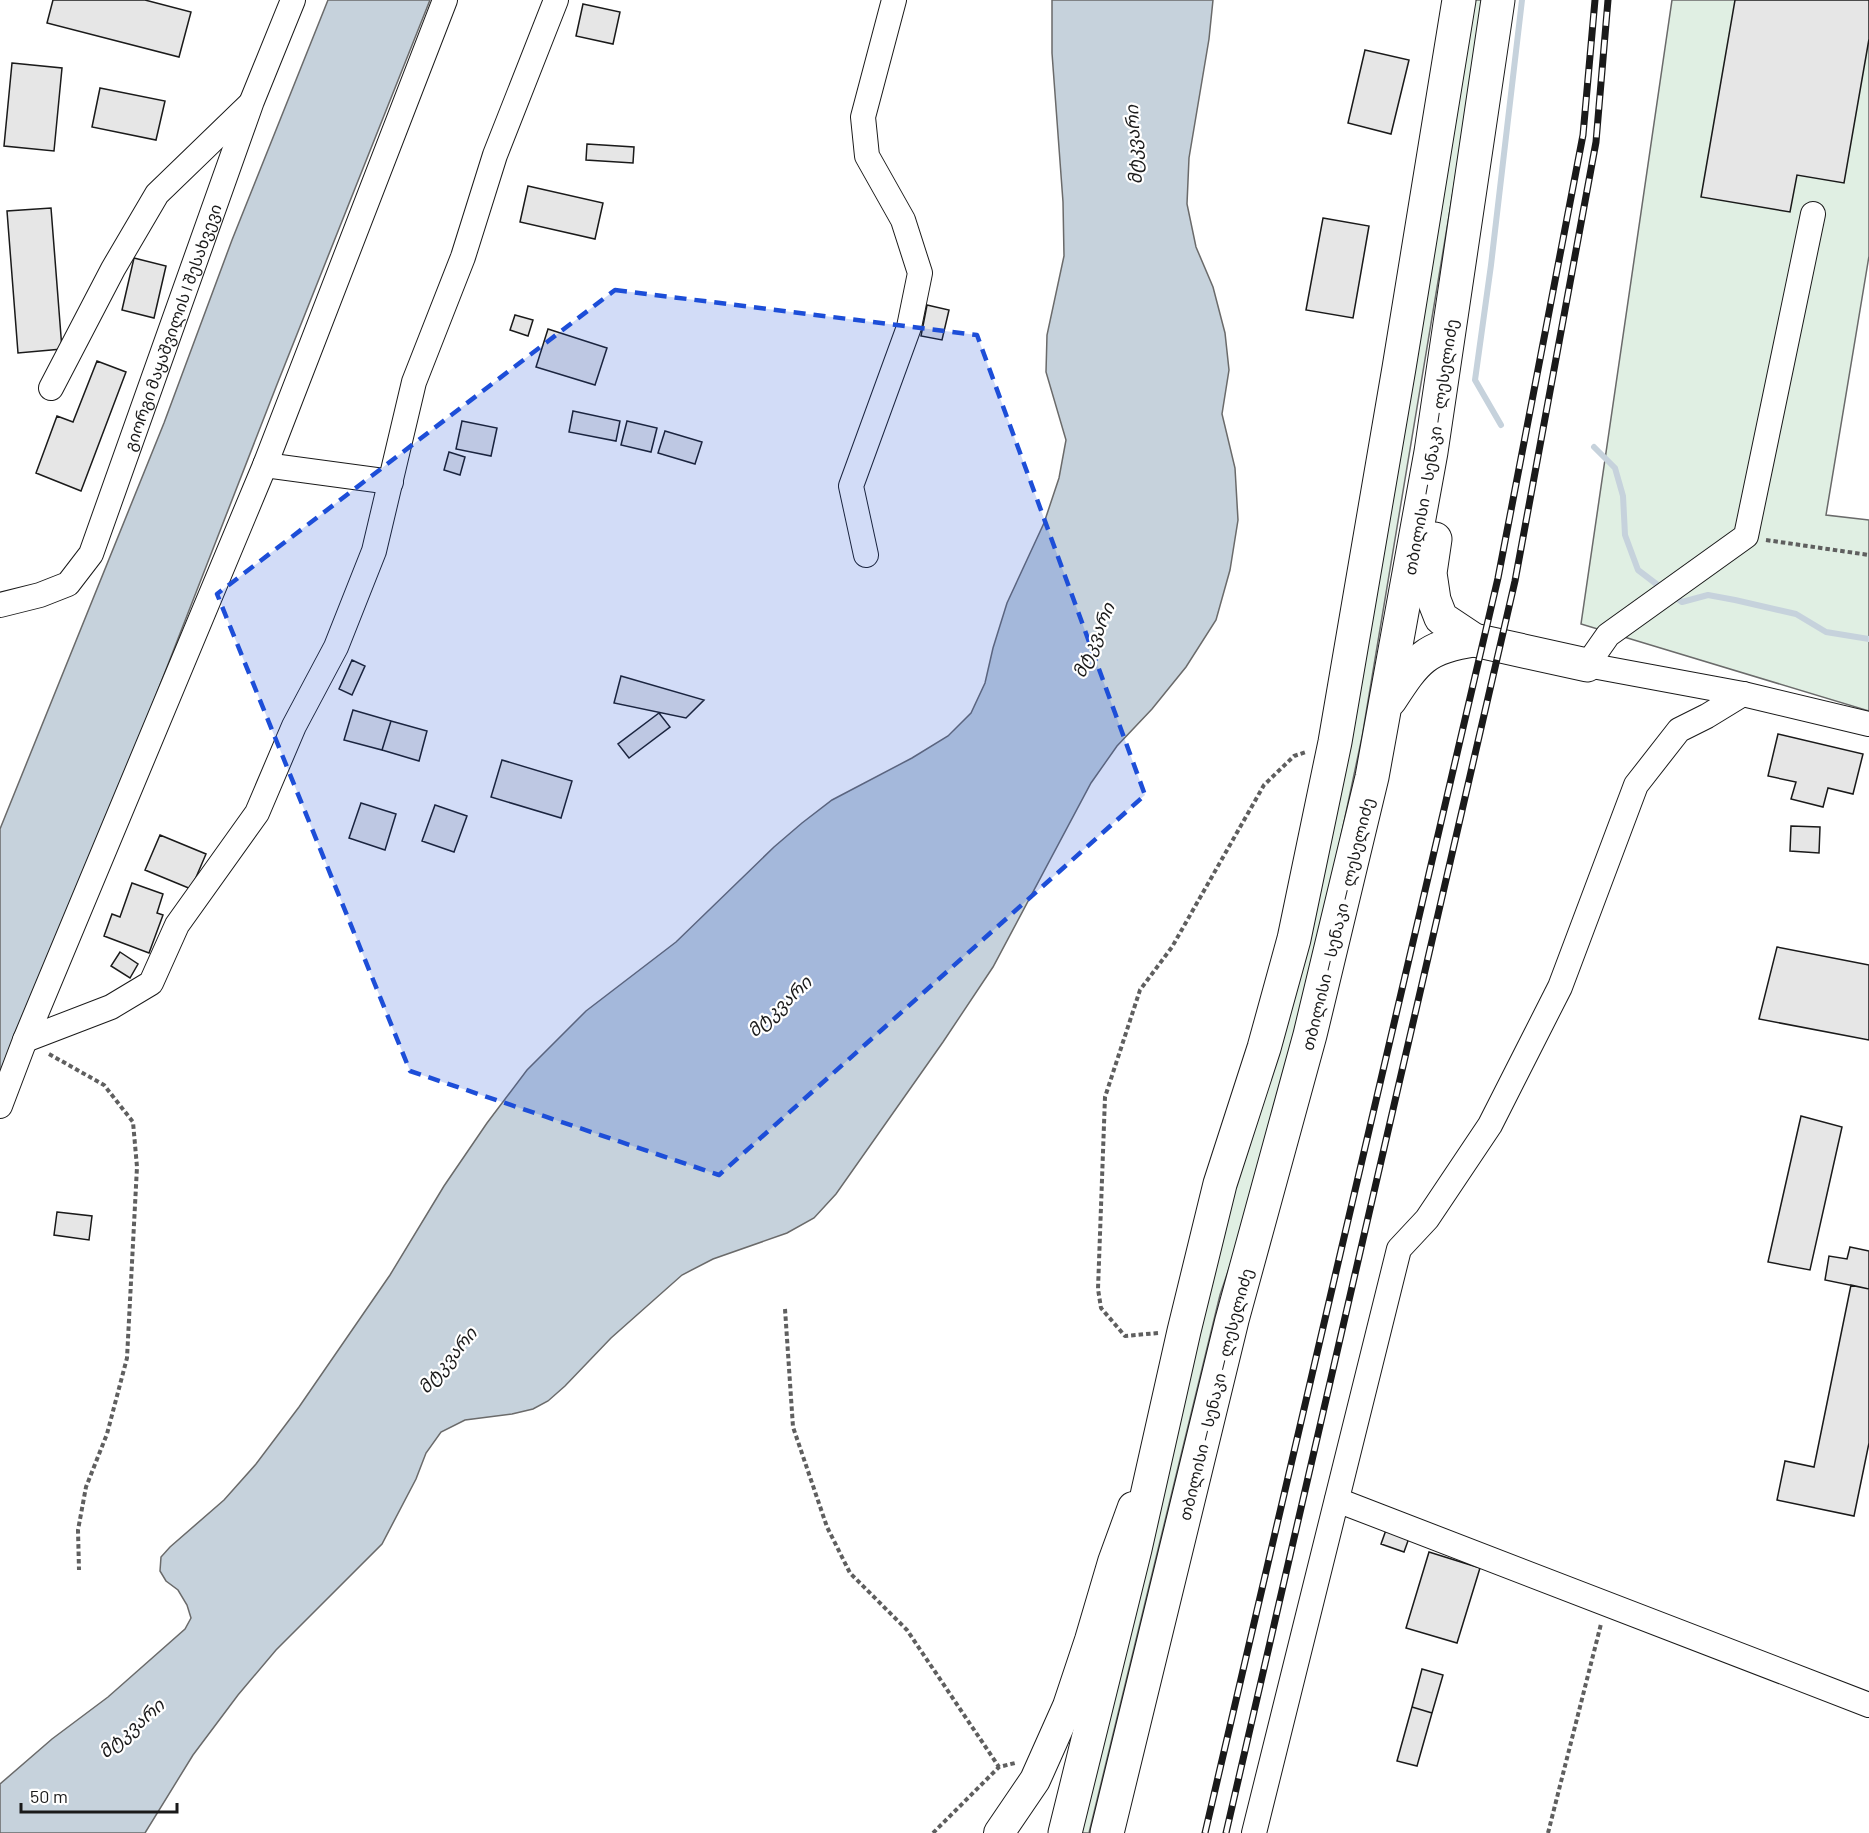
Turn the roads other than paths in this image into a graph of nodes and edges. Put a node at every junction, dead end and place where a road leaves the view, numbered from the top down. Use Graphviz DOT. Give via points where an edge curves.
graph roads {
  1 [pos="293,0"];
  2 [pos="446,0"];
  3 [pos="556,0"];
  4 [pos="894,0"];
  5 [pos="1459,0"];
  6 [pos="1498,0"];
  7 [pos="252,101"];
  8 [pos="1813,214"];
  9 [pos="51,388"];
  10 [pos="1431,452"];
  11 [pos="265,465"];
  12 [pos="391,482"];
  13 [pos="866,555"];
  14 [pos="0,605"];
  15 [pos="1474,640"];
  16 [pos="1587,664"];
  17 [pos="1743,694"];
  18 [pos="1386,706"];
  19 [pos="1869,724"];
  20 [pos="25,1040"];
  21 [pos="0,1106"];
  22 [pos="1164,1421"];
  23 [pos="1337,1500"];
  24 [pos="1869,1705"];
  25 [pos="999,1833"];
  26 [pos="1065,1833"];
  27 [pos="1107,1833"];
  28 [pos="1254,1833"];
  1 -- 7 [label="street, გიორგი მაყაშვილის I შესახვევი"];
  2 -- 11 [label="street"];
  3 -- 12 [label="street" via="495,155 463,257 414,382"];
  4 -- 13 [label="street" via="863,117 867,156 903,220 920,273 909,327 851,486"];
  5 -- 22 [label="highway" via="1335,742 1294,939 1220,1184"];
  6 -- 10 [label="highway, თბილისი — სენაკი — ლესელიძე"];
  7 -- 9 [label="street" via="157,194"];
  7 -- 14 [label="street, გიორგი მაყაშვილის I შესახვევი" via="91,554 68,584"];
  8 -- 16 [label="street" via="1746,536 1608,635"];
  10 -- 15 [label="highway" via="1442,495 1430,573 1434,600 1441,618"];
  10 -- 18 [label="highway, თბილისი — სენაკი — ლესელიძე"];
  11 -- 12 [label="street"];
  11 -- 20 [label="street"];
  12 -- 20 [label="street" via="374,551 336,647 294,726 257,813 177,925 151,982 111,1007"];
  15 -- 16 [label="highway"];
  15 -- 18 [label="highway" via="1449,644 1424,655"];
  16 -- 17 [label="street"];
  17 -- 19 [label="street"];
  17 -- 23 [label="street" via="1679,730 1636,785 1560,987 1490,1125 1427,1219 1399,1249"];
  18 -- 27 [label="highway, თბილისი — სენაკი — ლესელიძე" via="1310,1035 1232,1320"];
  20 -- 21 [label="street"];
  22 -- 25 [label="main road" via="1113,1562 1068,1706 1035,1780"];
  22 -- 26 [label="highway"];
  23 -- 24 [label="street"];
  23 -- 28 [label="street"];
}
